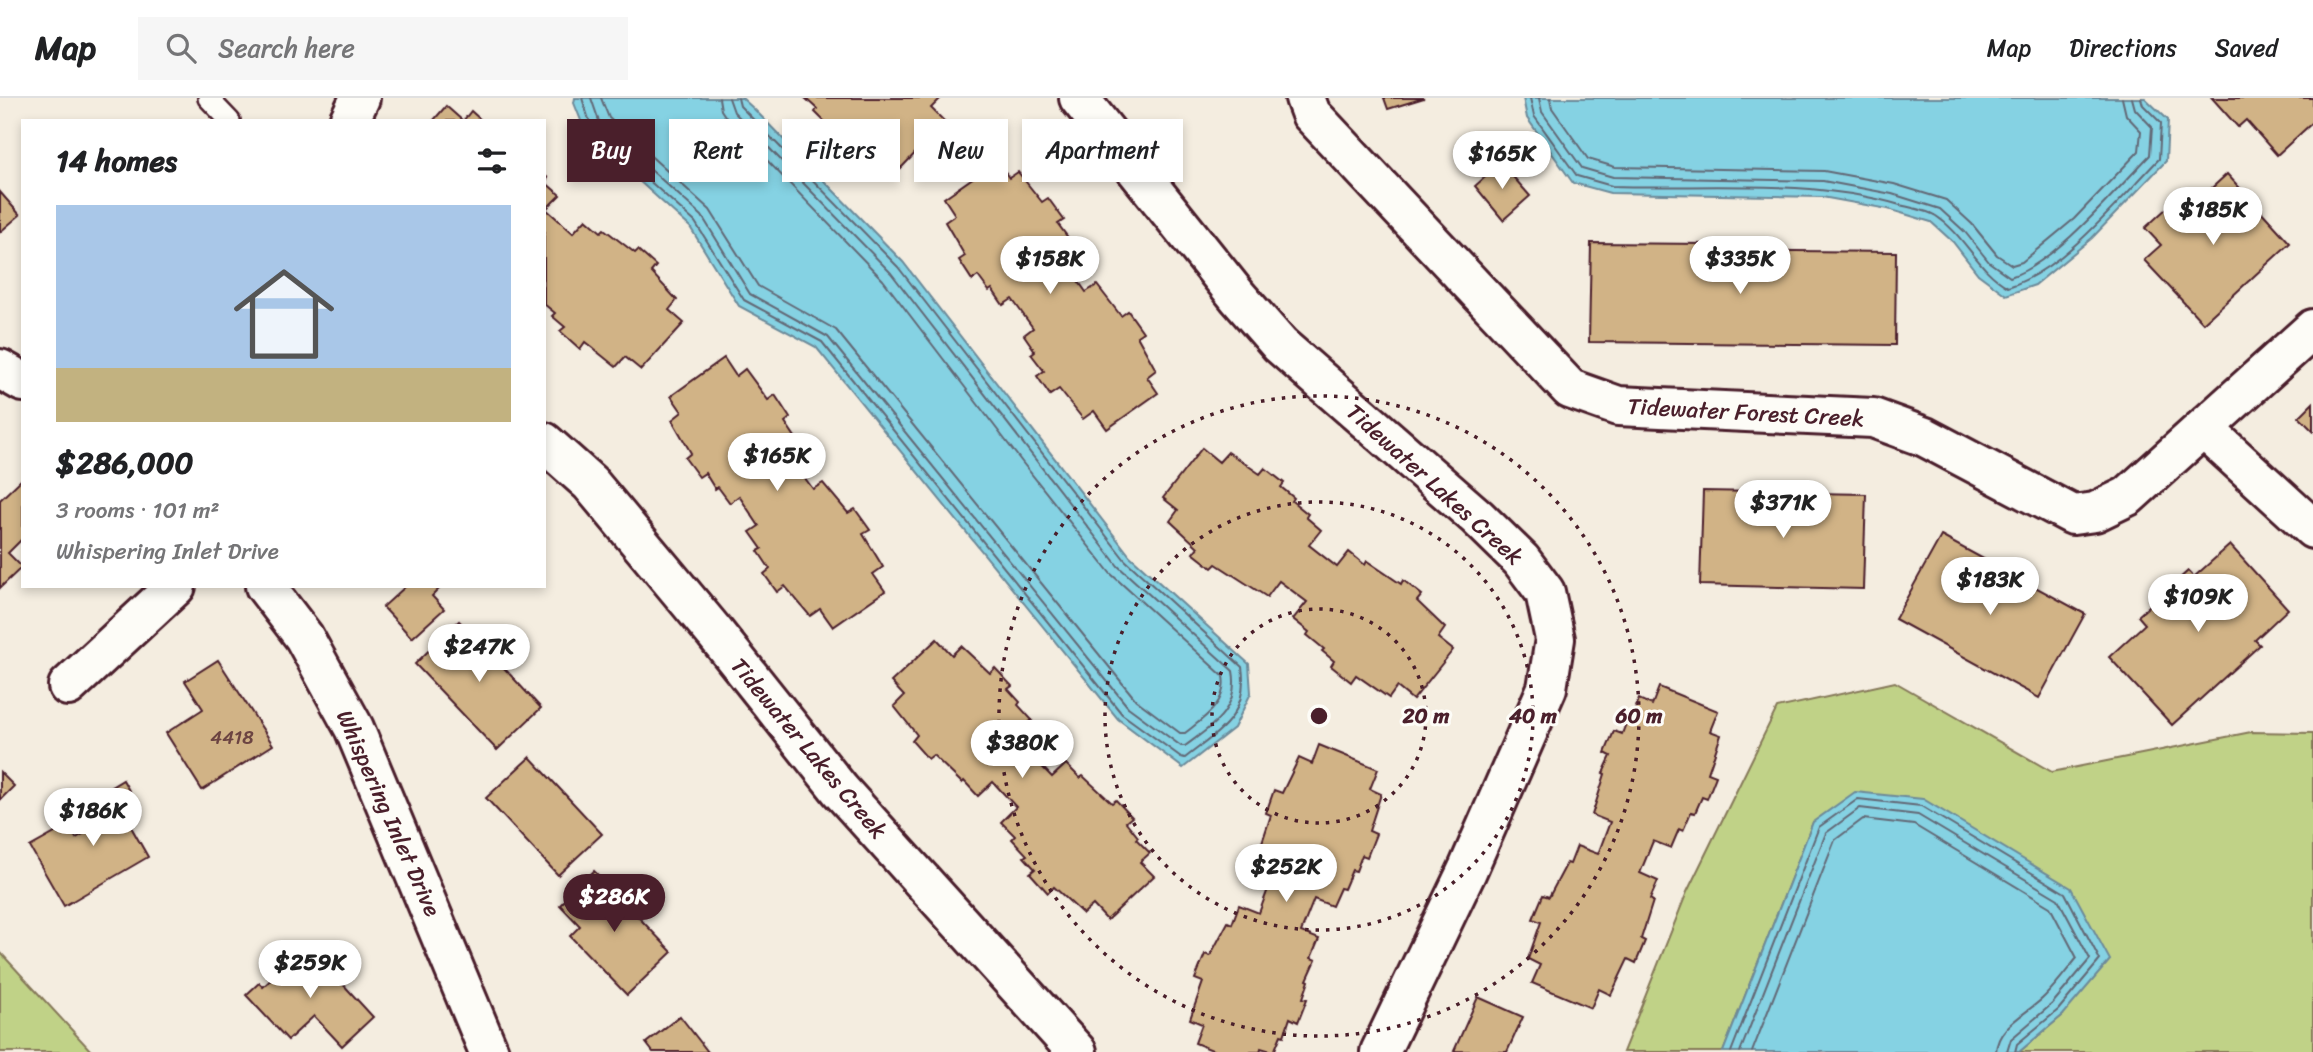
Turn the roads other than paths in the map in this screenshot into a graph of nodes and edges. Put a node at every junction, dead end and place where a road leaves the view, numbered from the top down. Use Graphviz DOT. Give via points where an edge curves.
graph roads {
  1 [pos="208,98"];
  2 [pos="360,98"];
  3 [pos="1079,98"];
  4 [pos="1305,98"];
  5 [pos="228,119"];
  6 [pos="350,119"];
  7 [pos="2313,329"];
  8 [pos="0,369"];
  9 [pos="21,381"];
  10 [pos="2204,429"];
  11 [pos="546,444"];
  12 [pos="2313,528"];
  13 [pos="174,588"];
  14 [pos="267,588"];
  15 [pos="68,686"];
  16 [pos="489,1052"];
  17 [pos="1077,1052"];
  18 [pos="1380,1052"];
  1 -- 5 [label="lane"];
  2 -- 6 [label="street"];
  3 -- 18 [label="street, Tidewater Lakes Creek" via="1280,345 1477,517 1521,560 1545,592 1555,639 1547,688 1467,871"];
  4 -- 10 [label="street, Tidewater Forest Creek" via="1311,114 1570,388 1618,406 1873,418 1925,437 2073,514 2095,512 2128,496"];
  7 -- 10 [label="street, Tidewater Forest Creek"];
  8 -- 9 [label="street"];
  10 -- 12 [label="street"];
  11 -- 17 [label="street, Tidewater Lakes Creek" via="590,483 840,790"];
  13 -- 15 [label="street"];
  14 -- 16 [label="street, Whispering Inlet Drive" via="304,636 354,728"];
}
